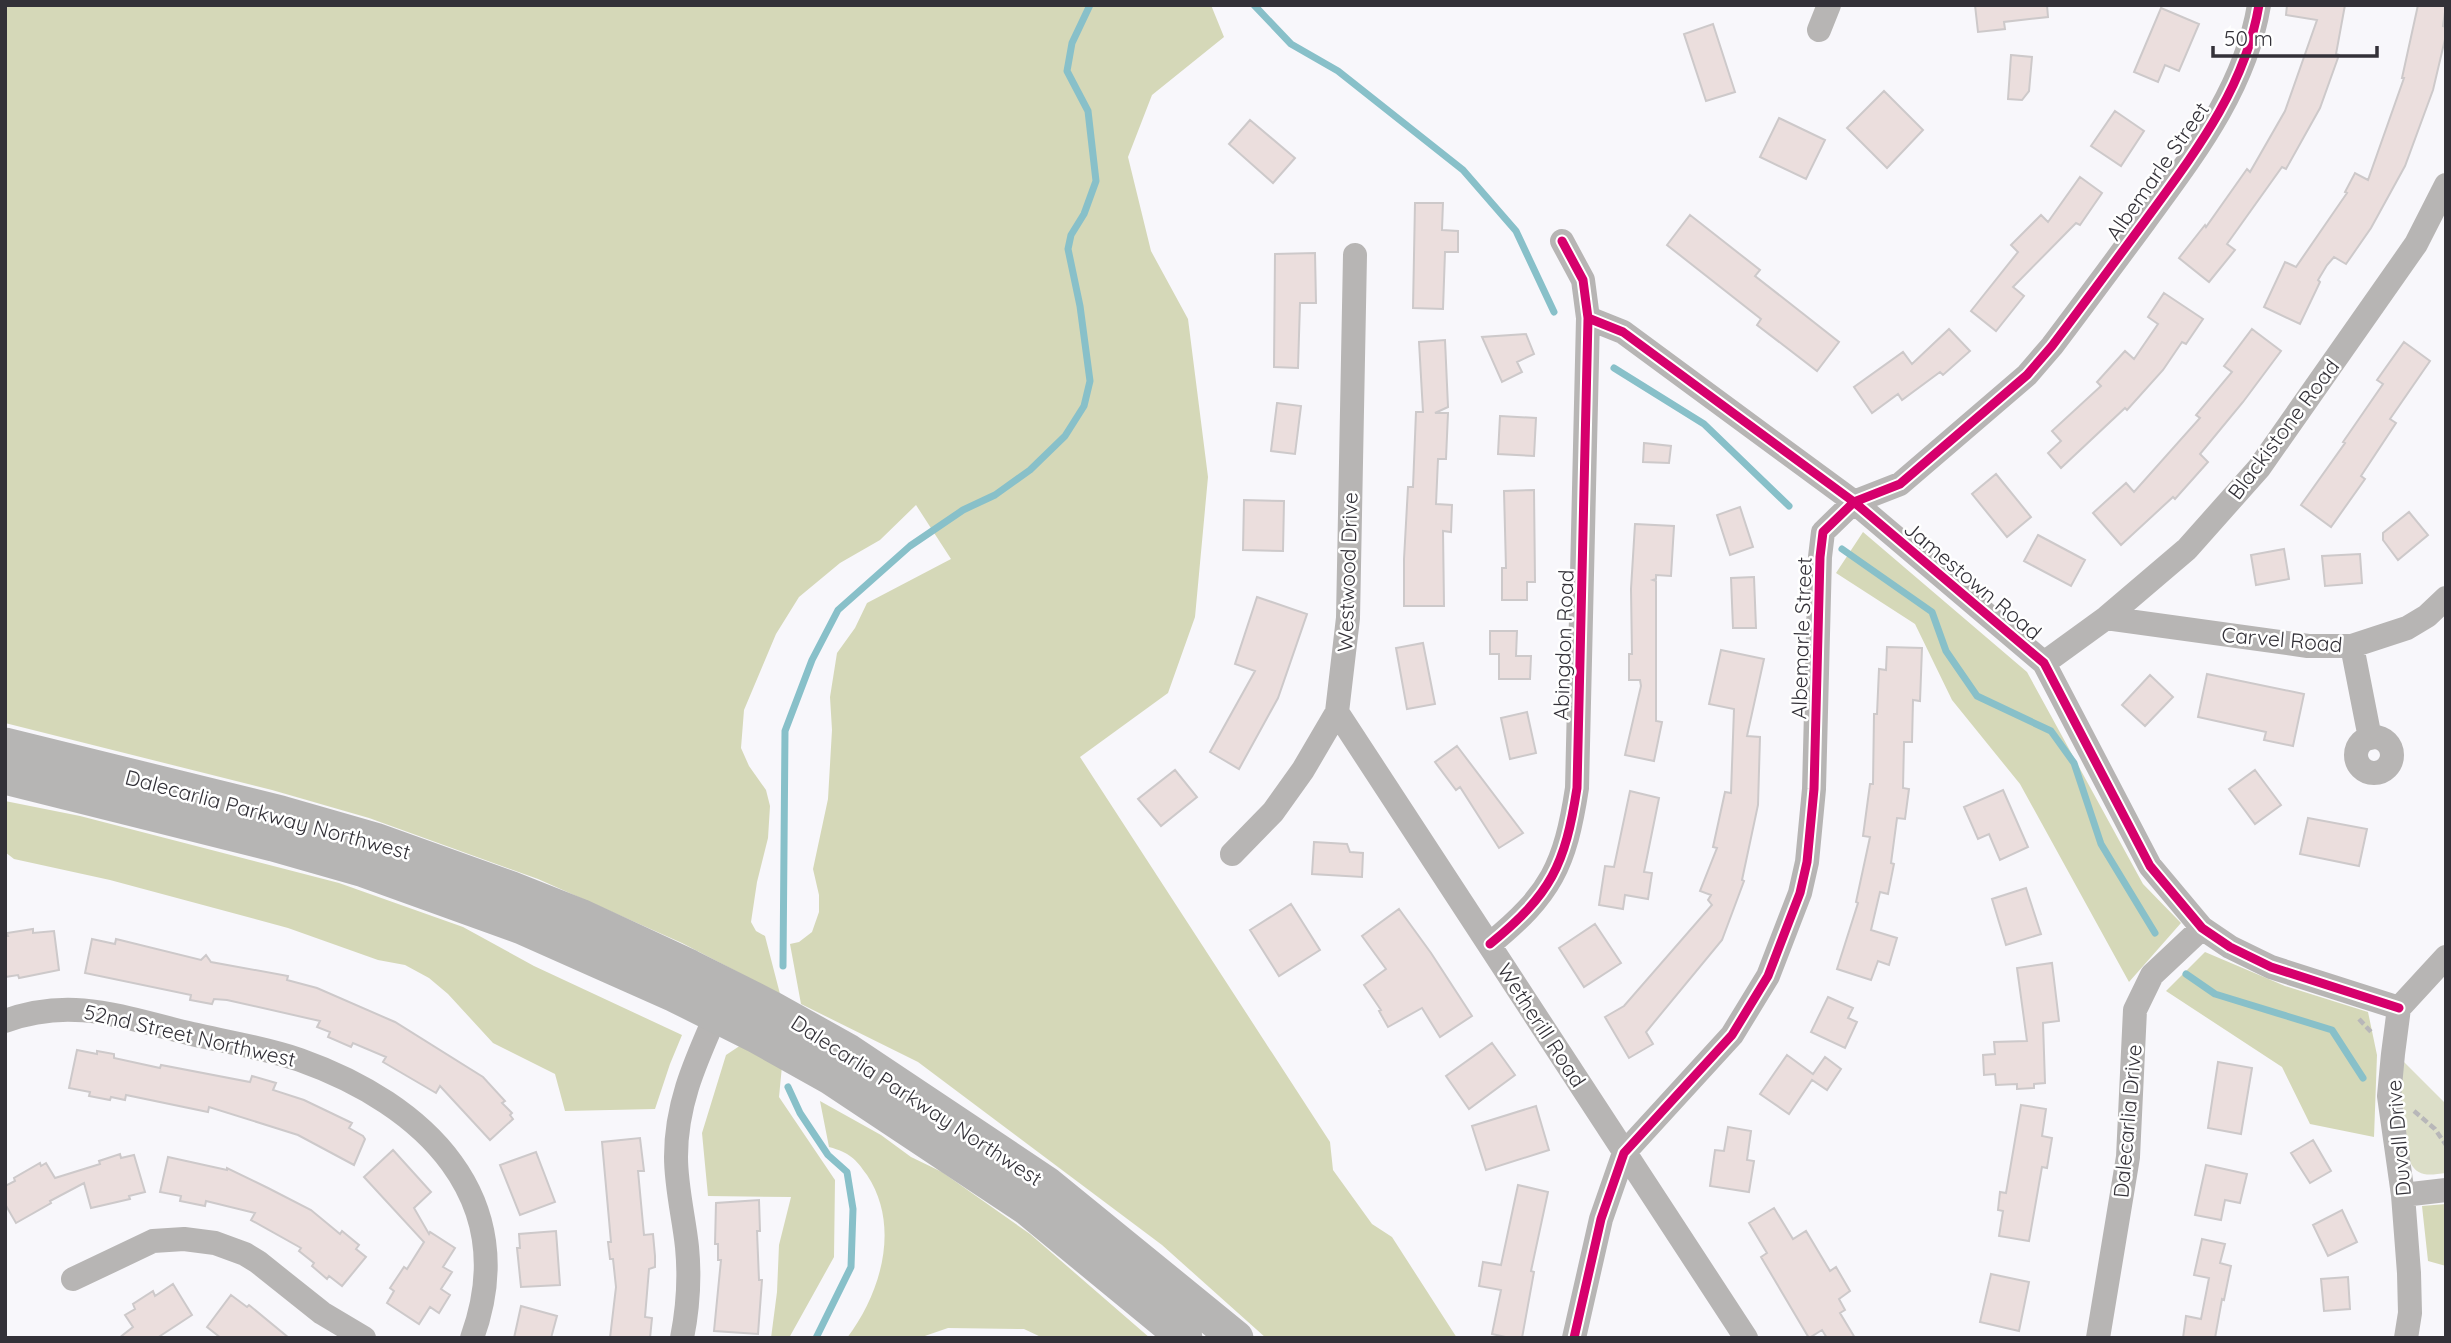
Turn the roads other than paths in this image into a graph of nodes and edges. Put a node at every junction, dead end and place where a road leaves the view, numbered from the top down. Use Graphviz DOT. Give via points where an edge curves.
graph roads {
  1 [pos="1829,5"];
  2 [pos="2259,5"];
  3 [pos="1819,30"];
  4 [pos="2446,185"];
  5 [pos="1563,241"];
  6 [pos="1355,255"];
  7 [pos="1588,318"];
  8 [pos="1854,502"];
  9 [pos="2446,598"];
  10 [pos="2106,618"];
  11 [pos="2352,646"];
  12 [pos="2044,663"];
  13 [pos="1337,712"];
  14 [pos="2370,738"];
  15 [pos="5,745"];
  16 [pos="5,778"];
  17 [pos="1233,854"];
  18 [pos="2202,928"];
  19 [pos="1490,944"];
  20 [pos="2446,957"];
  21 [pos="2399,1008"];
  22 [pos="716,1015"];
  23 [pos="5,1021"];
  24 [pos="1624,1153"];
  25 [pos="2446,1190"];
  26 [pos="2403,1195"];
  27 [pos="73,1279"];
  28 [pos="364,1338"];
  29 [pos="472,1338"];
  30 [pos="682,1338"];
  31 [pos="1185,1338"];
  32 [pos="1236,1338"];
  33 [pos="1574,1338"];
  34 [pos="1746,1338"];
  35 [pos="2098,1338"];
  36 [pos="2406,1338"];
  1 -- 3 [label="street"];
  2 -- 8 [label="street, Albemarle Street" via="2248,50 2225,105 2052,346 2027,375 1900,484"];
  4 -- 10 [label="street, Blackistone Road" via="2416,244 2259,468 2188,549"];
  5 -- 7 [label="street" via="1583,281"];
  6 -- 13 [label="street, Westwood Drive" via="1348,618"];
  7 -- 8 [label="street, Jamestown Road" via="1623,332"];
  7 -- 19 [label="street, Abingdon Road" via="1577,788 1572,821 1552,879 1522,917"];
  8 -- 12 [label="street, Jamestown Road"];
  8 -- 24 [label="street, Albemarle Street" via="1823,532 1811,830 1800,893 1788,929 1768,976 1732,1035"];
  9 -- 11 [label="street, Carvel Road" via="2407,628"];
  10 -- 11 [label="street, Carvel Road" via="2308,646"];
  10 -- 12 [label="street, Blackistone Road"];
  11 -- 14 [label="street"];
  12 -- 18 [label="street, Jamestown Road" via="2150,866"];
  13 -- 17 [label="street, Westwood Drive" via="1273,812"];
  13 -- 19 [label="street, Wetherill Road"];
  15 -- 32 [label="main road, Dalecarlia Parkway Northwest" via="375,840 534,898 690,967 848,1051 1047,1184"];
  16 -- 22 [label="main road, Dalecarlia Parkway Northwest" via="273,844 398,881 566,945"];
  18 -- 21 [label="street, Jamestown Road" via="2271,967"];
  18 -- 35 [label="street, Dalecarlia Drive" via="2152,975 2135,1010 2128,1157"];
  19 -- 24 [label="street, Wetherill Road"];
  20 -- 21 [label="street"];
  21 -- 26 [label="street, Duvall Drive" via="2389,1096"];
  22 -- 30 [label="street" via="688,1080 677,1126 676,1161 688,1275"];
  22 -- 31 [label="main road, Dalecarlia Parkway Northwest" via="830,1077 1027,1209"];
  23 -- 29 [label="street, 52nd Street Northwest" via="47,1010 92,1011 287,1056 342,1078 393,1107 443,1151 475,1207 487,1277"];
  24 -- 33 [label="street, Albemarle Street" via="1601,1219"];
  24 -- 34 [label="street, Wetherill Road"];
  25 -- 26 [label="street"];
  26 -- 36 [label="street, Duvall Drive" via="2410,1313"];
  27 -- 28 [label="street" via="153,1241 207,1241 258,1262 322,1313"];
}
